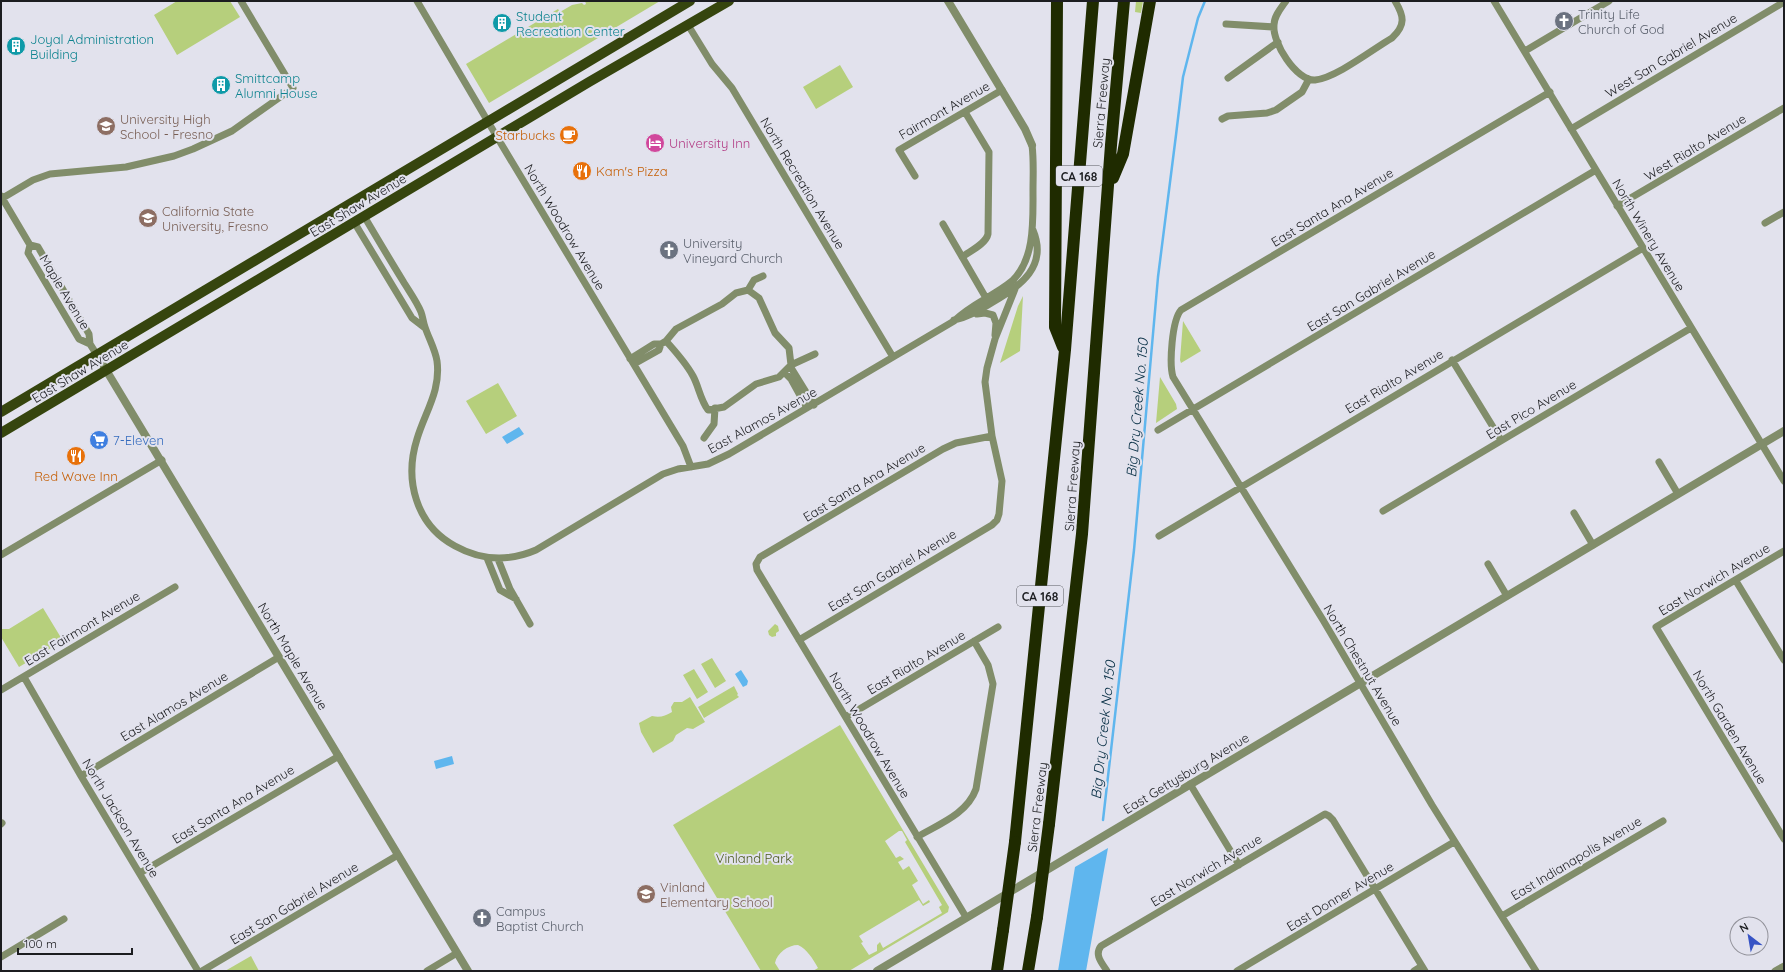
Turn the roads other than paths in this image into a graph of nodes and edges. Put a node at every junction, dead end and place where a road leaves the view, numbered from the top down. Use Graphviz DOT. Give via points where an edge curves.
graph roads {
  1 [pos="241,1"];
  2 [pos="417,1"];
  3 [pos="690,1"];
  4 [pos="729,1"];
  5 [pos="948,1"];
  6 [pos="1057,1"];
  7 [pos="1093,1"];
  8 [pos="1124,1"];
  9 [pos="1150,1"];
  10 [pos="1286,1"];
  11 [pos="1395,1"];
  12 [pos="1494,1"];
  13 [pos="1609,1"];
  14 [pos="1784,2"];
  15 [pos="1226,24"];
  16 [pos="688,25"];
  17 [pos="1274,27"];
  18 [pos="1278,42"];
  19 [pos="1525,51"];
  20 [pos="1228,78"];
  21 [pos="1309,79"];
  22 [pos="1002,90"];
  23 [pos="1550,92"];
  24 [pos="1784,108"];
  25 [pos="965,112"];
  26 [pos="1222,119"];
  27 [pos="487,121"];
  28 [pos="1571,129"];
  29 [pos="497,137"];
  30 [pos="1032,145"];
  31 [pos="1596,170"];
  32 [pos="914,176"];
  33 [pos="1109,187"];
  34 [pos="2,197"];
  35 [pos="1617,206"];
  36 [pos="1784,212"];
  37 [pos="364,216"];
  38 [pos="354,222"];
  39 [pos="1765,223"];
  40 [pos="943,224"];
  41 [pos="1033,230"];
  42 [pos="30,245"];
  43 [pos="1643,248"];
  44 [pos="962,257"];
  45 [pos="764,276"];
  46 [pos="1015,289"];
  47 [pos="748,290"];
  48 [pos="986,298"];
  49 [pos="968,317"];
  50 [pos="954,320"];
  51 [pos="425,328"];
  52 [pos="1691,328"];
  53 [pos="995,340"];
  54 [pos="664,343"];
  55 [pos="90,344"];
  56 [pos="1065,350"];
  57 [pos="97,354"];
  58 [pos="815,354"];
  59 [pos="893,357"];
  60 [pos="1452,360"];
  61 [pos="632,362"];
  62 [pos="791,365"];
  63 [pos="107,370"];
  64 [pos="1171,370"];
  65 [pos="784,372"];
  66 [pos="810,406"];
  67 [pos="715,408"];
  68 [pos="1193,409"];
  69 [pos="1,412"];
  70 [pos="1158,430"];
  71 [pos="1784,431"];
  72 [pos="1,433"];
  73 [pos="992,436"];
  74 [pos="704,438"];
  75 [pos="1501,440"];
  76 [pos="1762,444"];
  77 [pos="162,460"];
  78 [pos="1660,462"];
  79 [pos="691,467"];
  80 [pos="1784,481"];
  81 [pos="1241,487"];
  82 [pos="1678,494"];
  83 [pos="1383,511"];
  84 [pos="1574,513"];
  85 [pos="1159,536"];
  86 [pos="1593,545"];
  87 [pos="1784,551"];
  88 [pos="1,555"];
  89 [pos="486,558"];
  90 [pos="498,559"];
  91 [pos="756,564"];
  92 [pos="1488,564"];
  93 [pos="1736,581"];
  94 [pos="175,587"];
  95 [pos="1507,596"];
  96 [pos="516,599"];
  97 [pos="530,624"];
  98 [pos="998,626"];
  99 [pos="1656,627"];
  100 [pos="799,640"];
  101 [pos="974,641"];
  102 [pos="279,657"];
  103 [pos="1784,660"];
  104 [pos="24,677"];
  105 [pos="1359,683"];
  106 [pos="1,690"];
  107 [pos="846,717"];
  108 [pos="339,756"];
  109 [pos="81,776"];
  110 [pos="1190,784"];
  111 [pos="1663,821"];
  112 [pos="917,837"];
  113 [pos="1784,839"];
  114 [pos="1454,842"];
  115 [pos="398,855"];
  116 [pos="1239,865"];
  117 [pos="140,874"];
  118 [pos="1375,889"];
  119 [pos="1502,916"];
  120 [pos="966,917"];
  121 [pos="64,919"];
  122 [pos="457,953"];
  123 [pos="1,957"];
  124 [pos="1784,966"];
  125 [pos="1423,969"];
  126 [pos="198,971"];
  127 [pos="202,971"];
  128 [pos="427,971"];
  129 [pos="468,971"];
  130 [pos="877,971"];
  131 [pos="997,971"];
  132 [pos="1028,971"];
  133 [pos="1106,971"];
  134 [pos="1237,971"];
  135 [pos="1414,971"];
  136 [pos="1536,971"];
  137 [pos="1775,971"];
  1 -- 34 [label="street" via="292,88 232,131 193,149 126,167 50,174"];
  2 -- 27 [label="street, North Woodrow Avenue"];
  3 -- 27 [label="main road, East Shaw Avenue"];
  4 -- 16 [label="main road, East Shaw Avenue"];
  5 -- 22 [label="street"];
  6 -- 56 [label="highway" via="1055,327"];
  7 -- 56 [label="highway, Sierra Freeway / CA 168"];
  8 -- 33 [label="highway, Sierra Freeway / CA 168"];
  9 -- 33 [label="highway" via="1123,154"];
  10 -- 17 [label="street" via="1278,13"];
  11 -- 21 [label="street" via="1402,12 1400,31 1337,72 1323,78"];
  12 -- 19 [label="street, North Winery Avenue"];
  13 -- 19 [label="street"];
  14 -- 28 [label="street, West San Gabriel Avenue"];
  15 -- 17 [label="street"];
  16 -- 29 [label="main road, East Shaw Avenue"];
  16 -- 59 [label="street, North Recreation Avenue" via="712,64 732,88"];
  17 -- 18 [label="street"];
  18 -- 20 [label="street"];
  18 -- 21 [label="street" via="1295,70"];
  19 -- 23 [label="street, North Winery Avenue"];
  21 -- 26 [label="street" via="1302,92 1276,110"];
  22 -- 25 [label="street, Fairmont Avenue"];
  22 -- 30 [label="street"];
  23 -- 28 [label="street, North Winery Avenue"];
  23 -- 64 [label="street, East Santa Ana Avenue" via="1181,310 1176,318"];
  24 -- 35 [label="street, West Rialto Avenue"];
  25 -- 32 [label="street, Fairmont Avenue" via="899,150"];
  25 -- 44 [label="street" via="989,152 988,234 982,243"];
  27 -- 29 [label="street, North Woodrow Avenue"];
  27 -- 57 [label="main road, East Shaw Avenue"];
  28 -- 31 [label="street, North Winery Avenue"];
  29 -- 37 [label="main road, East Shaw Avenue"];
  29 -- 61 [label="street, North Woodrow Avenue"];
  30 -- 41 [label="street"];
  31 -- 35 [label="street, North Winery Avenue"];
  31 -- 68 [label="street, East San Gabriel Avenue"];
  33 -- 132 [label="highway, Sierra Freeway / CA 168, bridge" via="1082,534 1049,824"];
  34 -- 42 [label="street, Maple Avenue"];
  35 -- 43 [label="street, North Winery Avenue"];
  36 -- 39 [label="street"];
  37 -- 38 [label="main road, East Shaw Avenue"];
  37 -- 51 [label="street, East Alamos Avenue" via="421,312"];
  38 -- 51 [label="street" via="412,318"];
  38 -- 63 [label="main road, East Shaw Avenue"];
  40 -- 44 [label="street"];
  41 -- 46 [label="street" via="1038,242 1035,261 1027,276"];
  41 -- 48 [label="street" via="1028,254 1020,272"];
  42 -- 55 [label="street, Maple Avenue" via="38,247 42,253 90,334"];
  42 -- 55 [label="street, Maple Avenue" via="28,253 79,339"];
  43 -- 52 [label="street, North Winery Avenue"];
  43 -- 60 [label="street, East Rialto Avenue"];
  44 -- 48 [label="street"];
  45 -- 47 [label="street" via="754,280"];
  46 -- 49 [label="street"];
  46 -- 53 [label="street"];
  47 -- 54 [label="street" via="736,293 722,304 676,329"];
  47 -- 62 [label="street" via="760,298 775,333 789,348"];
  48 -- 50 [label="street" via="963,311"];
  49 -- 50 [label="street"];
  49 -- 53 [label="street" via="982,313 993,315 996,325"];
  50 -- 59 [label="street, East Alamos Avenue"];
  51 -- 89 [label="street, East Alamos Avenue" via="435,352 438,380 414,451 411,469 415,497 424,518 440,535 466,552"];
  52 -- 75 [label="street, East Pico Avenue"];
  52 -- 76 [label="street, North Winery Avenue"];
  53 -- 73 [label="street" via="985,382"];
  54 -- 61 [label="street" via="654,344"];
  54 -- 67 [label="street" via="686,364 694,377 701,401 708,410"];
  55 -- 57 [label="street, Maple Avenue"];
  56 -- 131 [label="highway, Sierra Freeway / CA 168, bridge" via="1015,842"];
  57 -- 63 [label="street, North Maple Avenue"];
  57 -- 69 [label="main road, East Shaw Avenue"];
  58 -- 62 [label="street"];
  59 -- 66 [label="street, East Alamos Avenue"];
  60 -- 75 [label="street"];
  60 -- 81 [label="street, East Rialto Avenue"];
  61 -- 79 [label="street, North Woodrow Avenue" via="683,446"];
  62 -- 65 [label="street"];
  62 -- 66 [label="street"];
  63 -- 72 [label="main road, East Shaw Avenue"];
  63 -- 77 [label="street, North Maple Avenue"];
  64 -- 68 [label="street, North Chestnut Avenue"];
  65 -- 66 [label="street"];
  65 -- 67 [label="street" via="779,377 756,384 724,407"];
  66 -- 79 [label="street, East Alamos Avenue" via="729,454 708,464"];
  67 -- 74 [label="street" via="714,424"];
  68 -- 70 [label="street, East San Gabriel Avenue"];
  68 -- 81 [label="street, North Chestnut Avenue"];
  71 -- 76 [label="street, East Gettysburg Avenue"];
  73 -- 91 [label="street, East Santa Ana Avenue" via="956,443 943,449 760,558"];
  73 -- 100 [label="street, East San Gabriel Avenue" via="1001,477 997,520"];
  75 -- 83 [label="street, East Pico Avenue"];
  76 -- 80 [label="street, North Winery Avenue"];
  76 -- 82 [label="street, East Gettysburg Avenue"];
  77 -- 88 [label="street"];
  77 -- 102 [label="street, North Maple Avenue"];
  78 -- 82 [label="street"];
  79 -- 90 [label="street, East Alamos Avenue" via="663,474 529,553"];
  81 -- 85 [label="street, East Rialto Avenue"];
  81 -- 105 [label="street, North Chestnut Avenue"];
  82 -- 86 [label="street, East Gettysburg Avenue"];
  84 -- 86 [label="street"];
  86 -- 95 [label="street, East Gettysburg Avenue"];
  87 -- 93 [label="street, East Norwich Avenue"];
  89 -- 90 [label="street, East Alamos Avenue"];
  89 -- 96 [label="street" via="499,589"];
  90 -- 96 [label="street"];
  91 -- 100 [label="street, North Woodrow Avenue" via="757,570"];
  92 -- 95 [label="street"];
  93 -- 99 [label="street, East Norwich Avenue"];
  93 -- 103 [label="street"];
  94 -- 104 [label="street, East Fairmont Avenue"];
  95 -- 105 [label="street, East Gettysburg Avenue"];
  96 -- 97 [label="street"];
  98 -- 101 [label="street, East Rialto Avenue"];
  99 -- 113 [label="street, North Garden Avenue"];
  100 -- 107 [label="street, North Woodrow Avenue"];
  101 -- 107 [label="street, East Rialto Avenue"];
  101 -- 112 [label="street" via="988,665 993,684 976,789 964,809"];
  102 -- 108 [label="street, North Maple Avenue"];
  102 -- 109 [label="street, East Alamos Avenue"];
  104 -- 106 [label="street, East Fairmont Avenue"];
  104 -- 109 [label="street, North Jackson Avenue"];
  105 -- 110 [label="street, East Gettysburg Avenue"];
  105 -- 114 [label="street, North Chestnut Avenue"];
  107 -- 112 [label="street, North Woodrow Avenue"];
  108 -- 115 [label="street, North Maple Avenue"];
  108 -- 117 [label="street, East Santa Ana Avenue"];
  109 -- 117 [label="street, North Jackson Avenue"];
  110 -- 116 [label="street"];
  110 -- 120 [label="street, East Gettysburg Avenue"];
  111 -- 119 [label="street, East Indianapolis Avenue"];
  112 -- 120 [label="street, North Woodrow Avenue"];
  114 -- 118 [label="street, East Donner Avenue"];
  114 -- 119 [label="street, North Chestnut Avenue"];
  115 -- 122 [label="street, North Maple Avenue"];
  115 -- 127 [label="street, East San Gabriel Avenue"];
  116 -- 118 [label="street, East Norwich Avenue" via="1321,815 1328,815"];
  116 -- 133 [label="street, East Norwich Avenue" via="1103,945 1098,951"];
  117 -- 126 [label="street, North Jackson Avenue"];
  118 -- 125 [label="street"];
  118 -- 134 [label="street, East Donner Avenue"];
  119 -- 136 [label="street, North Chestnut Avenue"];
  120 -- 130 [label="street, East Gettysburg Avenue"];
  121 -- 123 [label="street"];
  122 -- 128 [label="street"];
  122 -- 129 [label="street, North Maple Avenue"];
  124 -- 137 [label="street"];
  125 -- 135 [label="street"];
}
